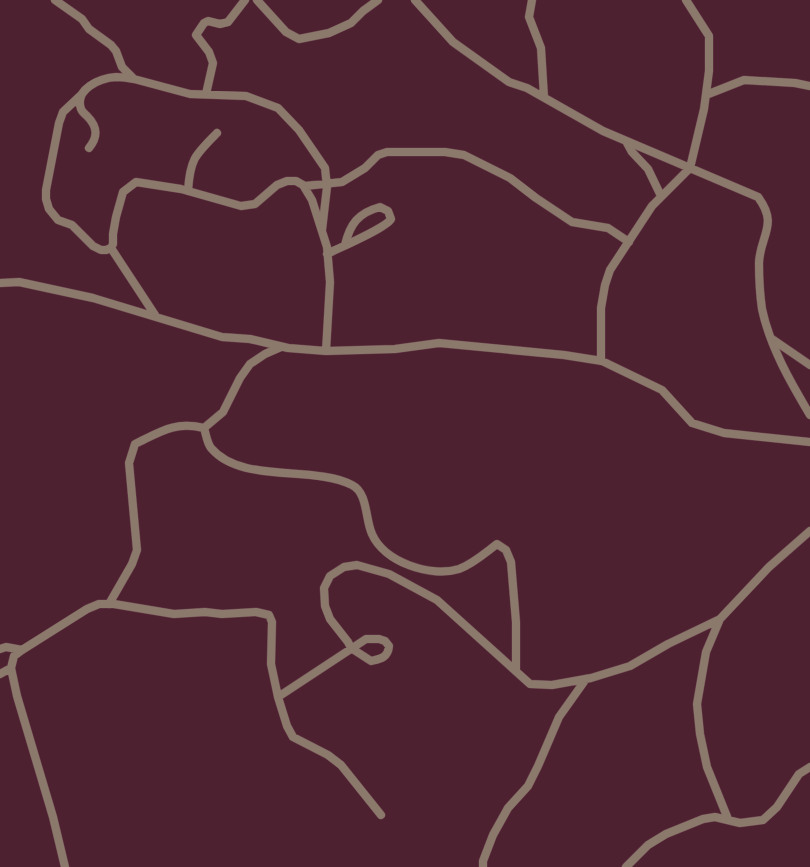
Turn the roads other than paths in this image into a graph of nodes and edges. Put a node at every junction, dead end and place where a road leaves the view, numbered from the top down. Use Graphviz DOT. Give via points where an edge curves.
graph roads {
  1 [pos="55,0"];
  2 [pos="244,0"];
  3 [pos="257,0"];
  4 [pos="378,0"];
  5 [pos="415,0"];
  6 [pos="532,0"];
  7 [pos="686,0"];
  8 [pos="134,79"];
  9 [pos="810,86"];
  10 [pos="206,94"];
  11 [pos="706,95"];
  12 [pos="80,96"];
  13 [pos="544,97"];
  14 [pos="217,133"];
  15 [pos="626,141"];
  16 [pos="89,148"];
  17 [pos="690,168"];
  18 [pos="327,183"];
  19 [pos="305,186"];
  20 [pos="188,191"];
  21 [pos="661,196"];
  22 [pos="322,236"];
  23 [pos="629,242"];
  24 [pos="345,245"];
  25 [pos="111,248"];
  26 [pos="327,254"];
  27 [pos="0,283"];
  28 [pos="155,315"];
  29 [pos="772,339"];
  30 [pos="281,347"];
  31 [pos="326,351"];
  32 [pos="601,361"];
  33 [pos="810,365"];
  34 [pos="810,415"];
  35 [pos="204,428"];
  36 [pos="810,442"];
  37 [pos="810,531"];
  38 [pos="109,604"];
  39 [pos="720,619"];
  40 [pos="2,648"];
  41 [pos="22,650"];
  42 [pos="11,668"];
  43 [pos="516,671"];
  44 [pos="0,674"];
  45 [pos="586,679"];
  46 [pos="278,697"];
  47 [pos="810,767"];
  48 [pos="381,815"];
  49 [pos="728,820"];
  50 [pos="65,867"];
  51 [pos="483,867"];
  52 [pos="626,867"];
  1 -- 8 [label="street" via="82,19 89,29 111,45 122,67"];
  2 -- 10 [label="street" via="228,22 220,24 208,21 196,35 209,52 213,63"];
  3 -- 4 [label="street" via="286,32 300,39 329,33 351,23"];
  5 -- 13 [label="street" via="453,42 509,82"];
  6 -- 13 [label="street" via="529,17 541,48"];
  7 -- 11 [label="street" via="709,36"];
  8 -- 10 [label="street" via="190,94"];
  8 -- 12 [label="street" via="108,78 87,88"];
  9 -- 11 [label="street" via="744,80"];
  10 -- 18 [label="street" via="246,96 278,108 299,130 325,168"];
  11 -- 17 [label="street"];
  12 -- 16 [label="street" via="81,110 95,128 96,136"];
  12 -- 25 [label="street" via="63,112 59,123 46,186 46,199 53,216 72,225 92,246 101,250"];
  13 -- 15 [label="street" via="566,112"];
  14 -- 20 [label="street" via="191,164"];
  15 -- 17 [label="street"];
  15 -- 21 [label="street" via="632,152 648,169"];
  17 -- 21 [label="street"];
  17 -- 29 [label="street" via="758,197 766,207 769,216 759,263 762,309"];
  18 -- 19 [label="street"];
  18 -- 22 [label="street"];
  18 -- 23 [label="street" via="342,182 365,168 378,155 388,152 436,151 464,155 510,178 572,222 608,228"];
  19 -- 20 [label="street" via="296,181 287,181 278,185 256,204 241,206"];
  19 -- 22 [label="street" via="312,200"];
  20 -- 25 [label="street" via="136,182 128,187 123,192"];
  21 -- 23 [label="street"];
  22 -- 26 [label="street"];
  23 -- 32 [label="street" via="610,270 605,285 601,308"];
  24 -- 24 [label="street" via="389,222 391,220 388,211 380,207 361,216 349,229"];
  24 -- 26 [label="street"];
  25 -- 28 [label="street"];
  26 -- 31 [label="street" via="330,282"];
  27 -- 28 [label="street" via="19,282 36,285"];
  28 -- 30 [label="street" via="222,337 250,338"];
  29 -- 33 [label="street"];
  29 -- 34 [label="street" via="796,392"];
  30 -- 31 [label="street"];
  30 -- 35 [label="street" via="250,364 223,412"];
  31 -- 32 [label="street" via="395,350 440,343"];
  32 -- 36 [label="street" via="662,390 692,423 724,433"];
  35 -- 38 [label="street" via="183,424 170,426 135,444 129,463 137,550 132,564"];
  35 -- 43 [label="street" via="210,447 241,466 338,478 355,486 363,497 372,534 380,547 416,567 440,572 453,570 480,557 497,544 506,550 511,562 516,622"];
  37 -- 39 [label="street" via="769,567"];
  38 -- 41 [label="street" via="99,604 87,609"];
  38 -- 46 [label="street" via="174,614 256,612 269,615 272,622 271,664"];
  39 -- 45 [label="street" via="630,666"];
  39 -- 49 [label="street" via="706,652 697,704 707,766"];
  40 -- 41 [label="street"];
  41 -- 42 [label="street" via="14,656"];
  42 -- 44 [label="street"];
  42 -- 50 [label="street" via="54,817"];
  43 -- 45 [label="street" via="530,684 552,685"];
  43 -- 46 [label="street" via="437,600 389,574 357,565 344,567 330,576 324,588 325,606 330,619 351,648"];
  45 -- 51 [label="street" via="559,717 528,786 508,808 493,835"];
  46 -- 48 [label="street" via="293,737 328,755 341,765"];
  47 -- 49 [label="street" via="799,774 777,807 763,820 740,823"];
  49 -- 52 [label="street" via="715,817 703,819 666,834 648,845"];
}
